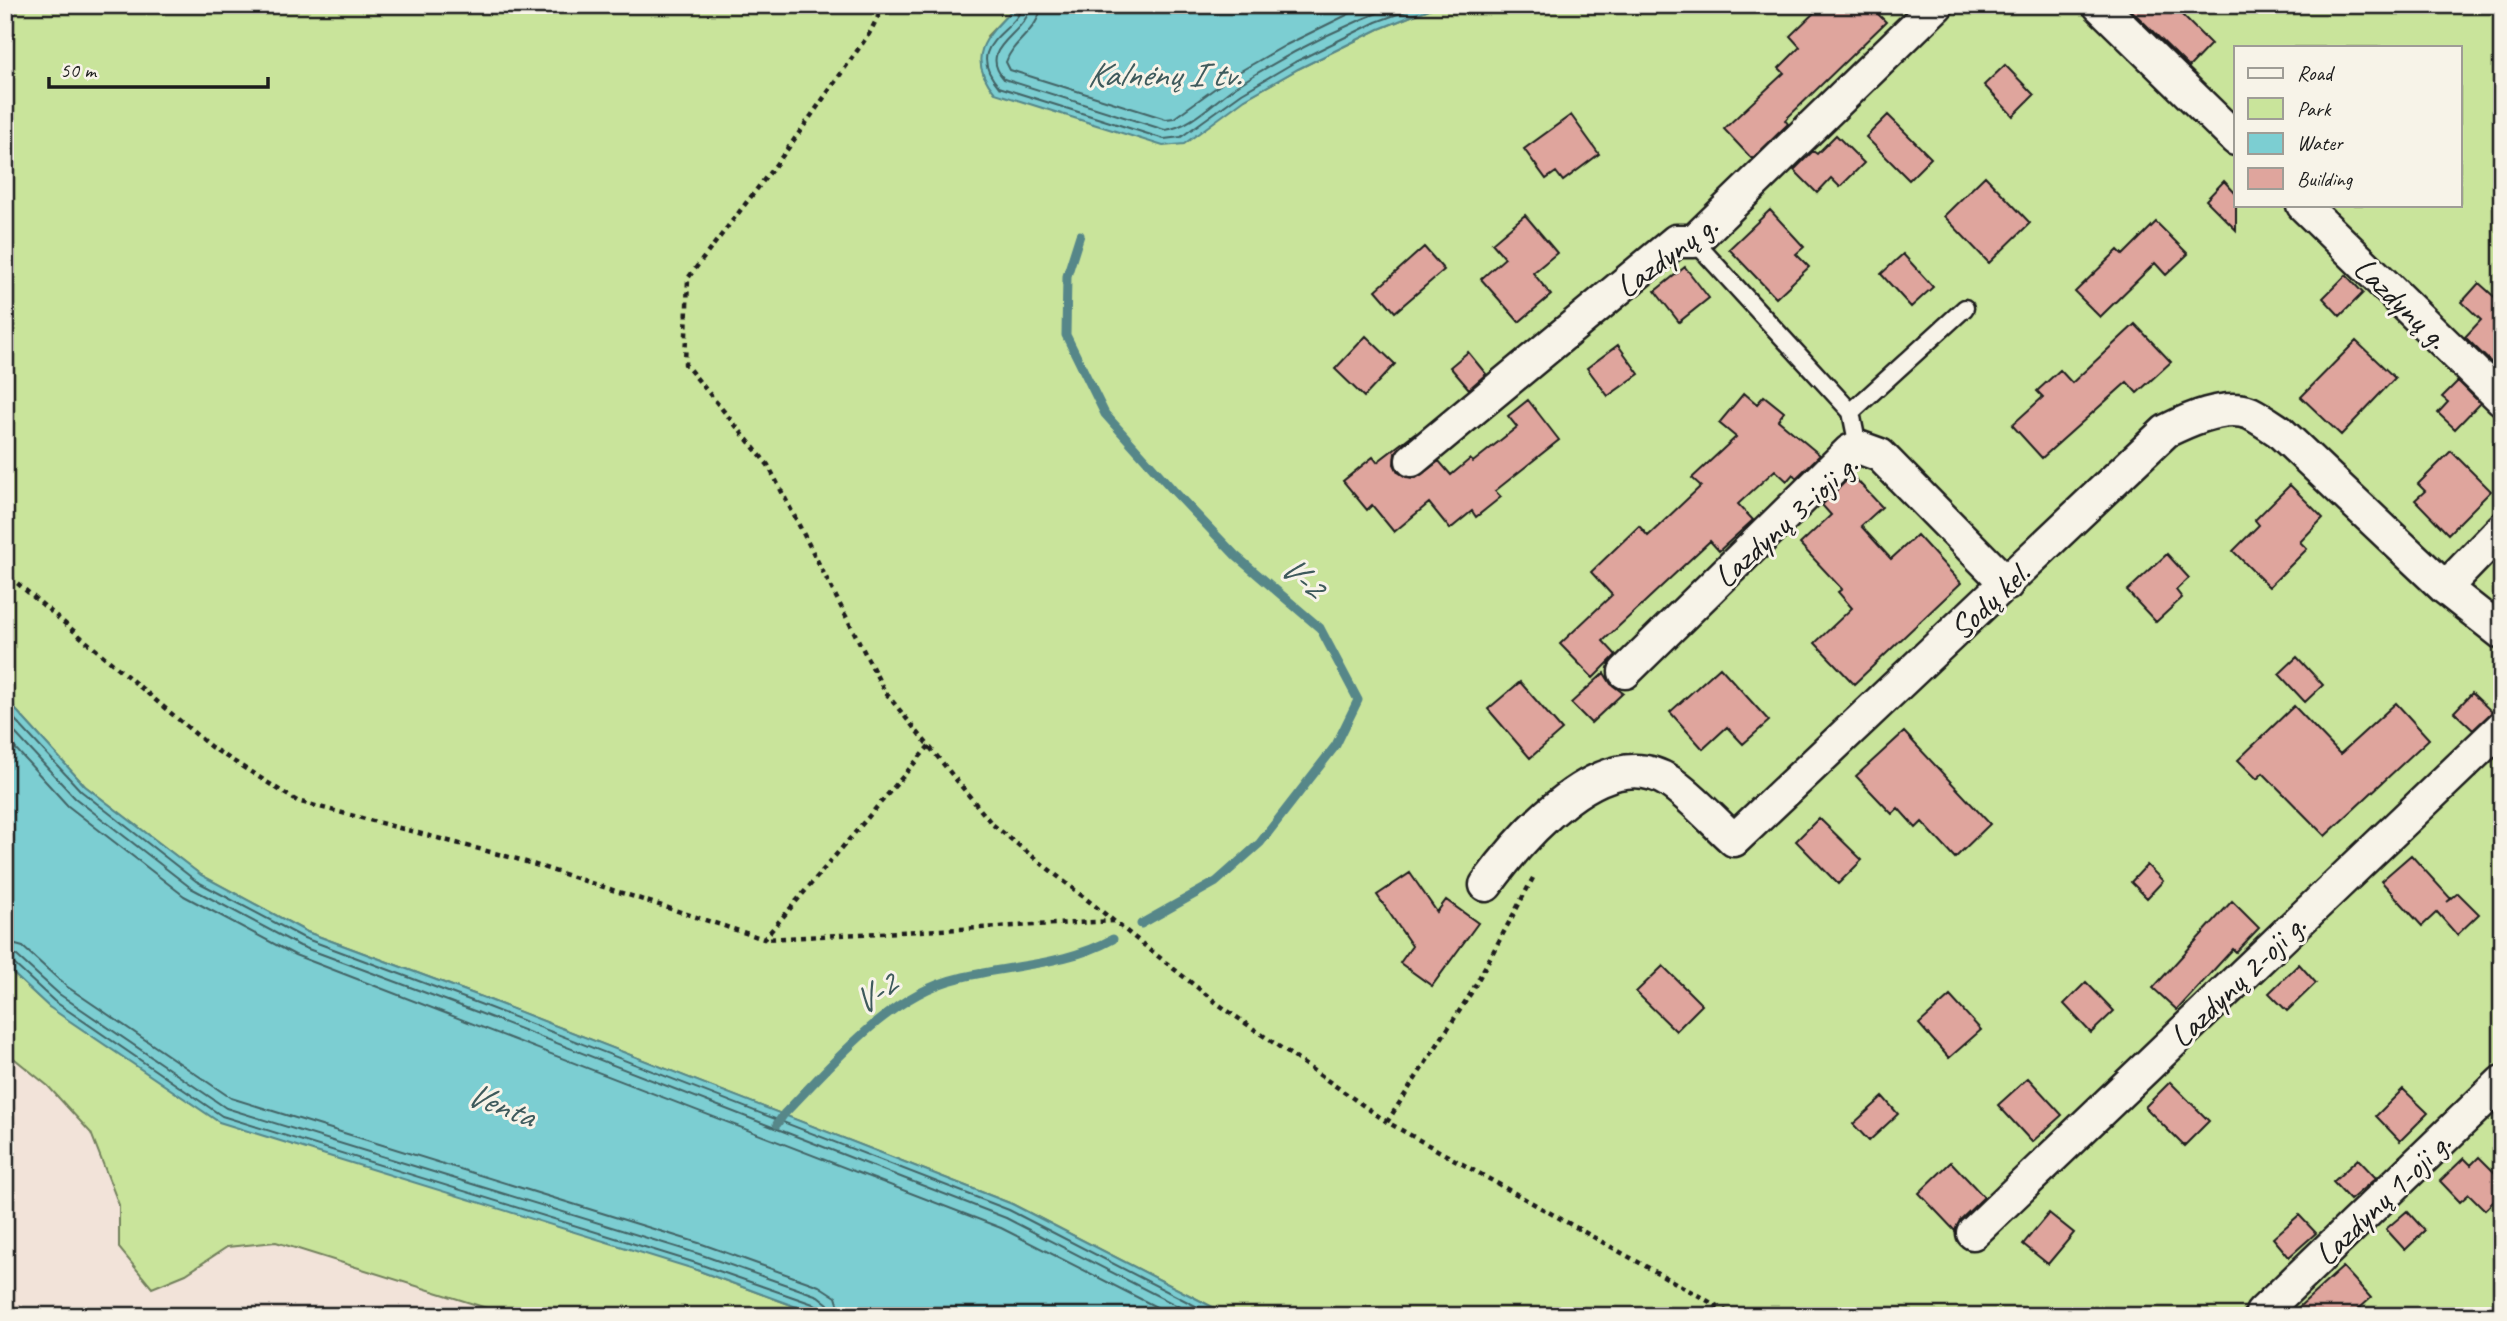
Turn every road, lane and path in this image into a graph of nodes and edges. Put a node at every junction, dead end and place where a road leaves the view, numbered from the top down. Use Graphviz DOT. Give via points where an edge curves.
graph roads {
  1 [pos="884,5"];
  2 [pos="1937,5"];
  3 [pos="2099,5"];
  4 [pos="2497,5"];
  5 [pos="2502,13"];
  6 [pos="2234,137"];
  7 [pos="2304,206"];
  8 [pos="1694,241"];
  9 [pos="1965,308"];
  10 [pos="2502,400"];
  11 [pos="1851,412"];
  12 [pos="1858,447"];
  13 [pos="1412,460"];
  14 [pos="2502,529"];
  15 [pos="5,568"];
  16 [pos="2007,584"];
  17 [pos="2445,588"];
  18 [pos="2502,633"];
  19 [pos="1625,672"];
  20 [pos="2502,727"];
  21 [pos="929,746"];
  22 [pos="1533,877"];
  23 [pos="1486,885"];
  24 [pos="1114,921"];
  25 [pos="764,939"];
  26 [pos="2502,1082"];
  27 [pos="1387,1122"];
  28 [pos="1973,1233"];
  29 [pos="2262,1313"];
  30 [pos="1735,1316"];
  1 -- 21 [label="path" via="869,34 785,154 688,278 685,364 768,465 886,692"];
  2 -- 8 [label="street, Lazdynų g."];
  3 -- 6 [label="street"];
  4 -- 5 [label="path"];
  7 -- 10 [label="street, Lazdynų g."];
  8 -- 11 [label="lane"];
  8 -- 13 [label="street, Lazdynų g." via="1676,242"];
  9 -- 11 [label="lane"];
  11 -- 12 [label="lane"];
  12 -- 16 [label="street, Lazdynų 3-ioji g." via="1880,456"];
  12 -- 19 [label="street, Lazdynų 3-ioji g."];
  14 -- 17 [label="street"];
  15 -- 25 [label="path" via="10,577 211,747 298,802 517,859"];
  16 -- 17 [label="street, Sodų kel." via="2166,431 2197,415 2226,411 2248,412 2279,431"];
  16 -- 23 [label="street, Sodų kel." via="1734,840 1669,781 1642,771 1614,773 1582,788 1538,824"];
  17 -- 18 [label="street, Sodų kel."];
  20 -- 28 [label="street, Lazdynų 2-oji g."];
  21 -- 24 [label="path" via="992,824"];
  21 -- 25 [label="path"];
  22 -- 27 [label="path" via="1471,993"];
  24 -- 25 [label="path"];
  24 -- 27 [label="path" via="1218,1004"];
  26 -- 29 [label="street, Lazdynų 1-oji g."];
  27 -- 30 [label="path"];
}
